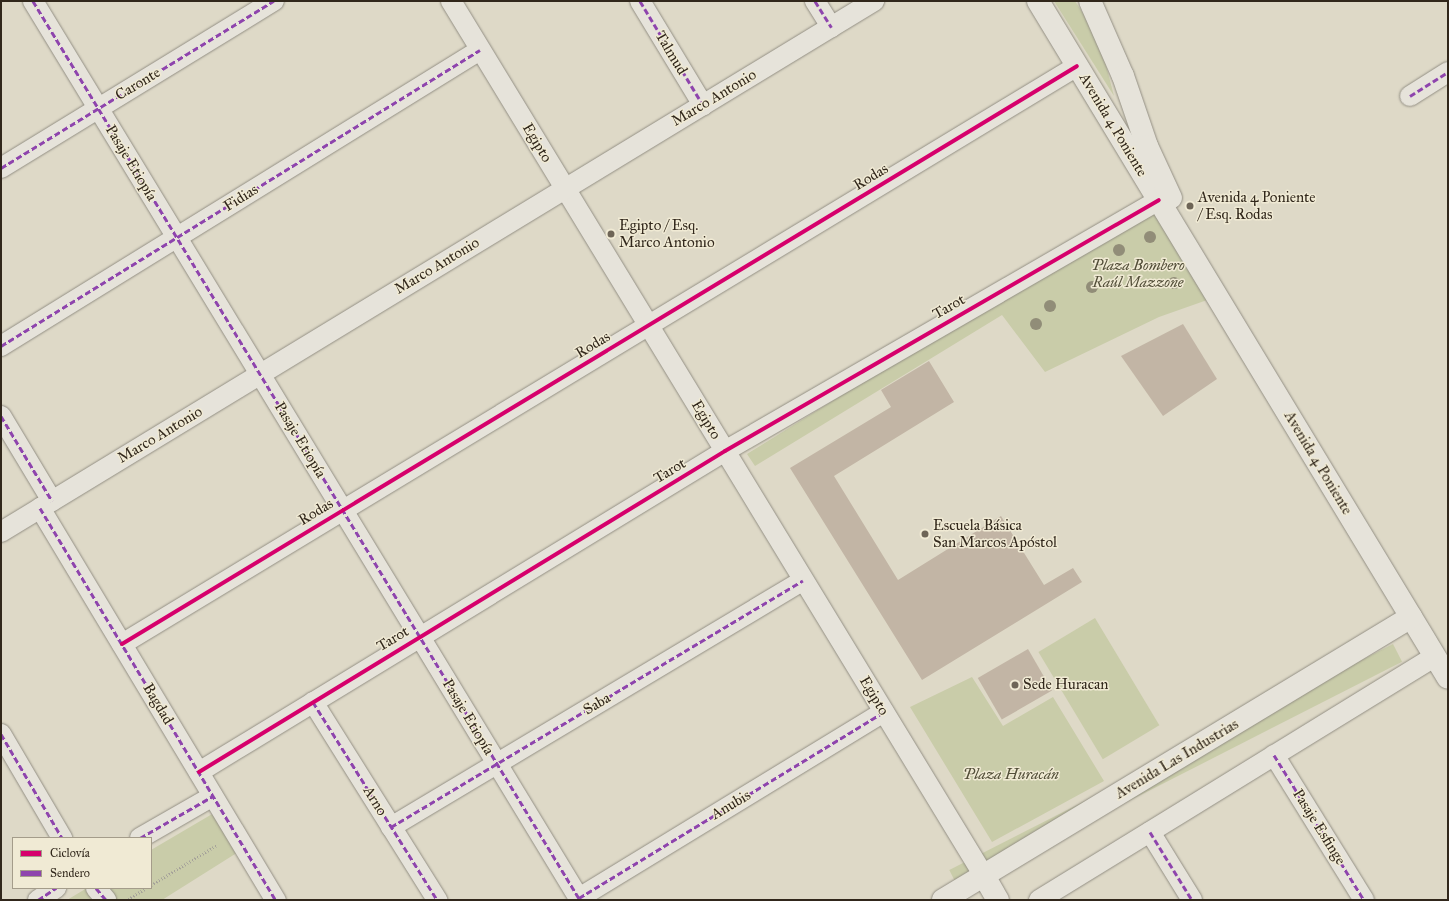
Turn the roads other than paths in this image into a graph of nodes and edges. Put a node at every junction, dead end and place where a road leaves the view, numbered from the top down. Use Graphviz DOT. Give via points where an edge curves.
graph roads {
  1 [pos="32,1"];
  2 [pos="274,1"];
  3 [pos="451,1"];
  4 [pos="640,1"];
  5 [pos="815,1"];
  6 [pos="874,1"];
  7 [pos="1038,1"];
  8 [pos="1090,1"];
  9 [pos="831,27"];
  10 [pos="480,50"];
  11 [pos="1077,66"];
  12 [pos="1448,72"];
  13 [pos="1410,96"];
  14 [pos="703,105"];
  15 [pos="98,108"];
  16 [pos="1,168"];
  17 [pos="564,188"];
  18 [pos="1159,200"];
  19 [pos="176,237"];
  20 [pos="1188,248"];
  21 [pos="648,326"];
  22 [pos="1,346"];
  23 [pos="260,374"];
  24 [pos="1,416"];
  25 [pos="725,451"];
  26 [pos="46,504"];
  27 [pos="342,510"];
  28 [pos="1,532"];
  29 [pos="803,580"];
  30 [pos="1411,618"];
  31 [pos="420,637"];
  32 [pos="122,644"];
  33 [pos="1435,656"];
  34 [pos="1448,678"];
  35 [pos="313,702"];
  36 [pos="884,712"];
  37 [pos="1,734"];
  38 [pos="1274,755"];
  39 [pos="497,764"];
  40 [pos="199,772"];
  41 [pos="213,796"];
  42 [pos="391,827"];
  43 [pos="1150,832"];
  44 [pos="61,837"];
  45 [pos="142,837"];
  46 [pos="984,876"];
  47 [pos="54,889"];
  48 [pos="97,889"];
  49 [pos="579,899"];
  50 [pos="38,900"];
  51 [pos="106,900"];
  52 [pos="276,900"];
  53 [pos="437,900"];
  54 [pos="943,900"];
  55 [pos="998,900"];
  56 [pos="1039,900"];
  57 [pos="1192,900"];
  58 [pos="1364,900"];
  1 -- 15 [label="street, Pasaje Etiopía"];
  2 -- 15 [label="street, Caronte"];
  3 -- 10 [label="street, Egipto"];
  4 -- 14 [label="street, Talmud"];
  5 -- 9 [label="street"];
  6 -- 9 [label="street, Marco Antonio"];
  7 -- 11 [label="street, Avenida 4 Poniente"];
  8 -- 20 [label="street, Avenida 4 Poniente" via="1123,76 1147,146 1168,189"];
  9 -- 14 [label="street, Marco Antonio"];
  10 -- 17 [label="street, Egipto"];
  10 -- 19 [label="street, Fidias"];
  11 -- 18 [label="street, Avenida 4 Poniente"];
  11 -- 21 [label="street, Rodas"];
  12 -- 13 [label="street"];
  14 -- 17 [label="street, Marco Antonio"];
  15 -- 16 [label="street, Caronte"];
  15 -- 19 [label="street, Pasaje Etiopía"];
  17 -- 21 [label="street, Egipto"];
  17 -- 23 [label="street, Marco Antonio"];
  18 -- 20 [label="street, Avenida 4 Poniente"];
  18 -- 25 [label="street, Tarot"];
  19 -- 22 [label="street, Fidias"];
  19 -- 23 [label="street, Pasaje Etiopía"];
  20 -- 30 [label="street, Avenida 4 Poniente"];
  21 -- 25 [label="street, Egipto"];
  21 -- 27 [label="street, Rodas"];
  23 -- 26 [label="street, Marco Antonio"];
  23 -- 27 [label="street, Pasaje Etiopía"];
  24 -- 26 [label="street, Bagdad"];
  25 -- 29 [label="street, Egipto"];
  25 -- 31 [label="street, Tarot"];
  26 -- 28 [label="street, Marco Antonio"];
  26 -- 32 [label="street, Bagdad"];
  27 -- 31 [label="street, Pasaje Etiopía"];
  27 -- 32 [label="street, Rodas"];
  29 -- 36 [label="street, Egipto"];
  29 -- 39 [label="street, Saba"];
  30 -- 33 [label="street, Avenida 4 Poniente"];
  30 -- 46 [label="street, Avenida Las Industrias"];
  31 -- 35 [label="street, Tarot"];
  31 -- 39 [label="street, Pasaje Etiopía"];
  32 -- 40 [label="street, Bagdad"];
  33 -- 34 [label="street, Avenida 4 Poniente"];
  33 -- 38 [label="street"];
  35 -- 40 [label="street, Tarot"];
  35 -- 42 [label="street, Arno"];
  36 -- 46 [label="street, Egipto"];
  36 -- 49 [label="street, Anubis"];
  37 -- 44 [label="street"];
  38 -- 43 [label="street"];
  38 -- 58 [label="street, Pasaje Esfinge"];
  39 -- 42 [label="street, Saba"];
  39 -- 49 [label="street, Pasaje Etiopía"];
  40 -- 41 [label="street, Bagdad"];
  41 -- 45 [label="street"];
  41 -- 52 [label="street, Bagdad"];
  42 -- 53 [label="street, Arno"];
  43 -- 56 [label="street"];
  43 -- 57 [label="street"];
  46 -- 54 [label="street, Avenida Las Industrias"];
  46 -- 55 [label="street, Egipto"];
  47 -- 50 [label="street"];
  48 -- 51 [label="street"];
}
